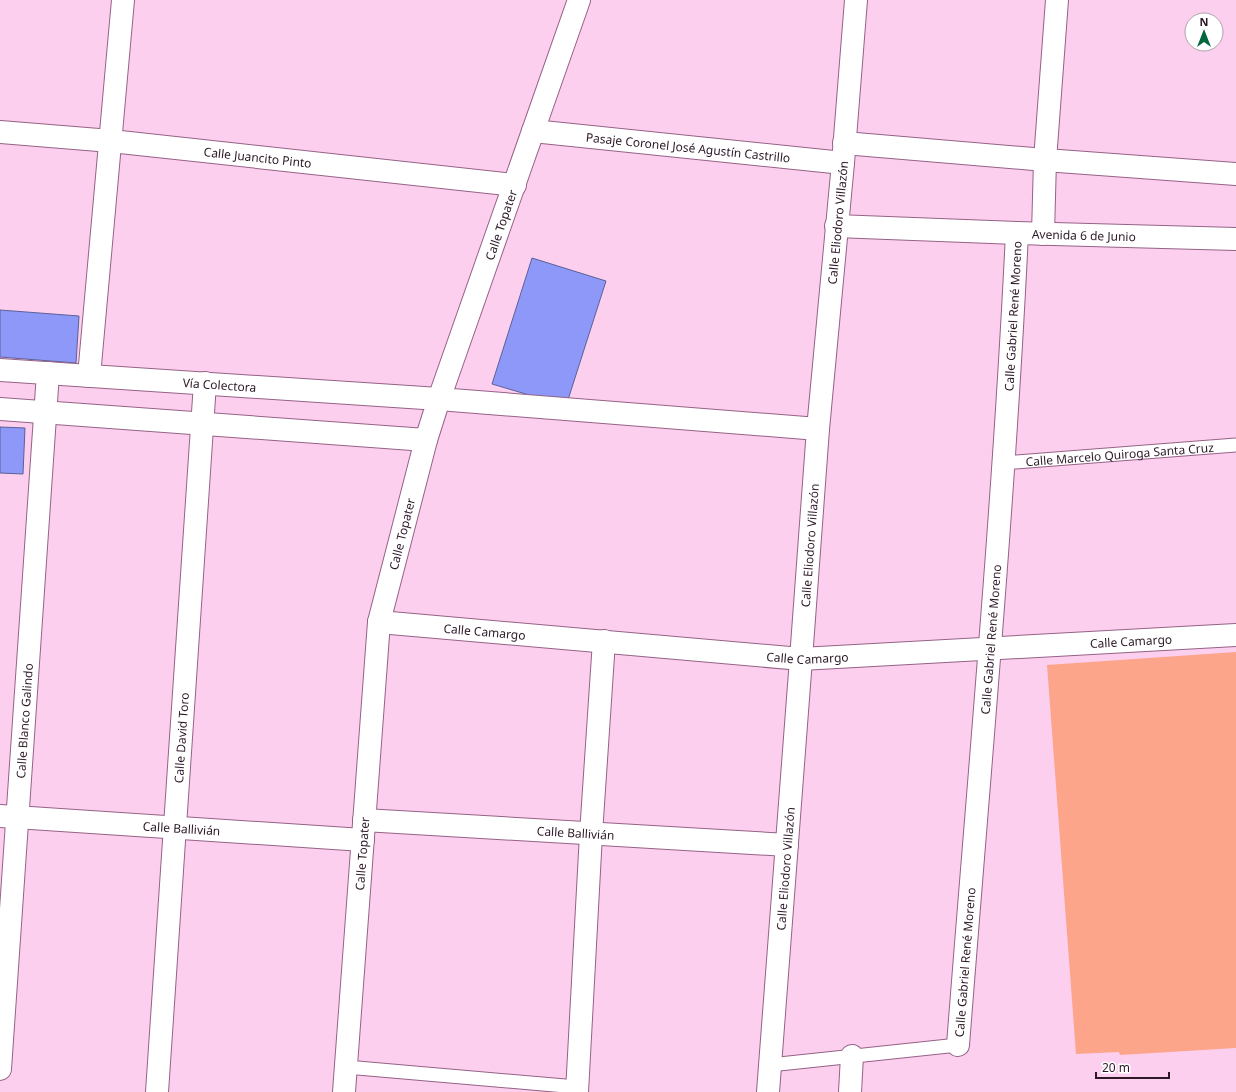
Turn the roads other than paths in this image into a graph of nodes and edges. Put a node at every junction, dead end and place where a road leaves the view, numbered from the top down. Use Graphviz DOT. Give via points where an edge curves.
graph roads {
  1 [pos="123,0"];
  2 [pos="579,0"];
  3 [pos="856,0"];
  4 [pos="1057,0"];
  5 [pos="534,131"];
  6 [pos="0,132"];
  7 [pos="111,141"];
  8 [pos="843,153"];
  9 [pos="1045,160"];
  10 [pos="1236,174"];
  11 [pos="515,185"];
  12 [pos="836,226"];
  13 [pos="1018,233"];
  14 [pos="1043,234"];
  15 [pos="1236,239"];
  16 [pos="0,370"];
  17 [pos="48,373"];
  18 [pos="89,376"];
  19 [pos="205,383"];
  20 [pos="439,399"];
  21 [pos="0,409"];
  22 [pos="45,412"];
  23 [pos="203,424"];
  24 [pos="818,429"];
  25 [pos="426,440"];
  26 [pos="1236,445"];
  27 [pos="1003,463"];
  28 [pos="379,622"];
  29 [pos="1236,635"];
  30 [pos="604,642"];
  31 [pos="990,648"];
  32 [pos="801,658"];
  33 [pos="8,817"];
  34 [pos="175,828"];
  35 [pos="363,830"];
  36 [pos="591,834"];
  37 [pos="787,845"];
  38 [pos="958,1045"];
  39 [pos="852,1056"];
  40 [pos="770,1065"];
  41 [pos="346,1067"];
  42 [pos="0,1069"];
  43 [pos="577,1089"];
  44 [pos="158,1092"];
  45 [pos="344,1092"];
  46 [pos="768,1092"];
  47 [pos="850,1092"];
  1 -- 7 [label="street"];
  2 -- 5 [label="street, Calle Topater"];
  3 -- 8 [label="street, Calle Eliodoro Villazón"];
  4 -- 9 [label="street"];
  5 -- 8 [label="street, Pasaje Coronel José Agustín Castrillo"];
  5 -- 11 [label="street, Calle Topater"];
  6 -- 7 [label="street, Calle Juancito Pinto"];
  7 -- 11 [label="street, Calle Juancito Pinto"];
  7 -- 18 [label="street"];
  8 -- 9 [label="street"];
  8 -- 12 [label="street, Calle Eliodoro Villazón"];
  9 -- 10 [label="street"];
  9 -- 14 [label="street"];
  11 -- 20 [label="street, Calle Topater"];
  12 -- 13 [label="street, Avenida 6 de Junio"];
  12 -- 24 [label="street, Calle Eliodoro Villazón"];
  13 -- 14 [label="street, Avenida 6 de Junio"];
  13 -- 27 [label="street, Calle Gabriel René Moreno"];
  14 -- 15 [label="street, Avenida 6 de Junio"];
  16 -- 17 [label="street, Vía Colectora"];
  17 -- 18 [label="street, Vía Colectora"];
  17 -- 22 [label="street, Calle Blanco Galindo"];
  18 -- 19 [label="street, Vía Colectora"];
  19 -- 20 [label="street, Vía Colectora"];
  19 -- 23 [label="street, Calle David Toro"];
  20 -- 24 [label="street, Vía Colectora"];
  20 -- 25 [label="street, Calle Topater"];
  21 -- 22 [label="street"];
  22 -- 23 [label="street"];
  22 -- 33 [label="street, Calle Blanco Galindo"];
  23 -- 25 [label="street"];
  23 -- 34 [label="street, Calle David Toro"];
  24 -- 32 [label="street, Calle Eliodoro Villazón"];
  25 -- 28 [label="street, Calle Topater"];
  26 -- 27 [label="lane, Calle Marcelo Quiroga Santa Cruz"];
  27 -- 31 [label="street, Calle Gabriel René Moreno"];
  28 -- 30 [label="street, Calle Camargo"];
  28 -- 35 [label="street, Calle Topater"];
  29 -- 31 [label="street, Calle Camargo"];
  30 -- 32 [label="street, Calle Camargo"];
  30 -- 36 [label="street"];
  31 -- 32 [label="street, Calle Camargo"];
  31 -- 38 [label="street, Calle Gabriel René Moreno"];
  32 -- 37 [label="street, Calle Eliodoro Villazón"];
  33 -- 34 [label="street, Calle Ballivián"];
  33 -- 42 [label="street, Calle Blanco Galindo"];
  34 -- 35 [label="street, Calle Ballivián"];
  34 -- 44 [label="street, Calle David Toro"];
  35 -- 36 [label="street, Calle Ballivián"];
  35 -- 41 [label="street, Calle Topater"];
  36 -- 37 [label="street, Calle Ballivián"];
  36 -- 43 [label="street"];
  37 -- 40 [label="street, Calle Eliodoro Villazón"];
  38 -- 39 [label="lane"];
  39 -- 40 [label="lane"];
  39 -- 47 [label="street"];
  40 -- 46 [label="street, Calle Eliodoro Villazón"];
  41 -- 43 [label="lane"];
  41 -- 45 [label="street, Calle Topater"];
}
